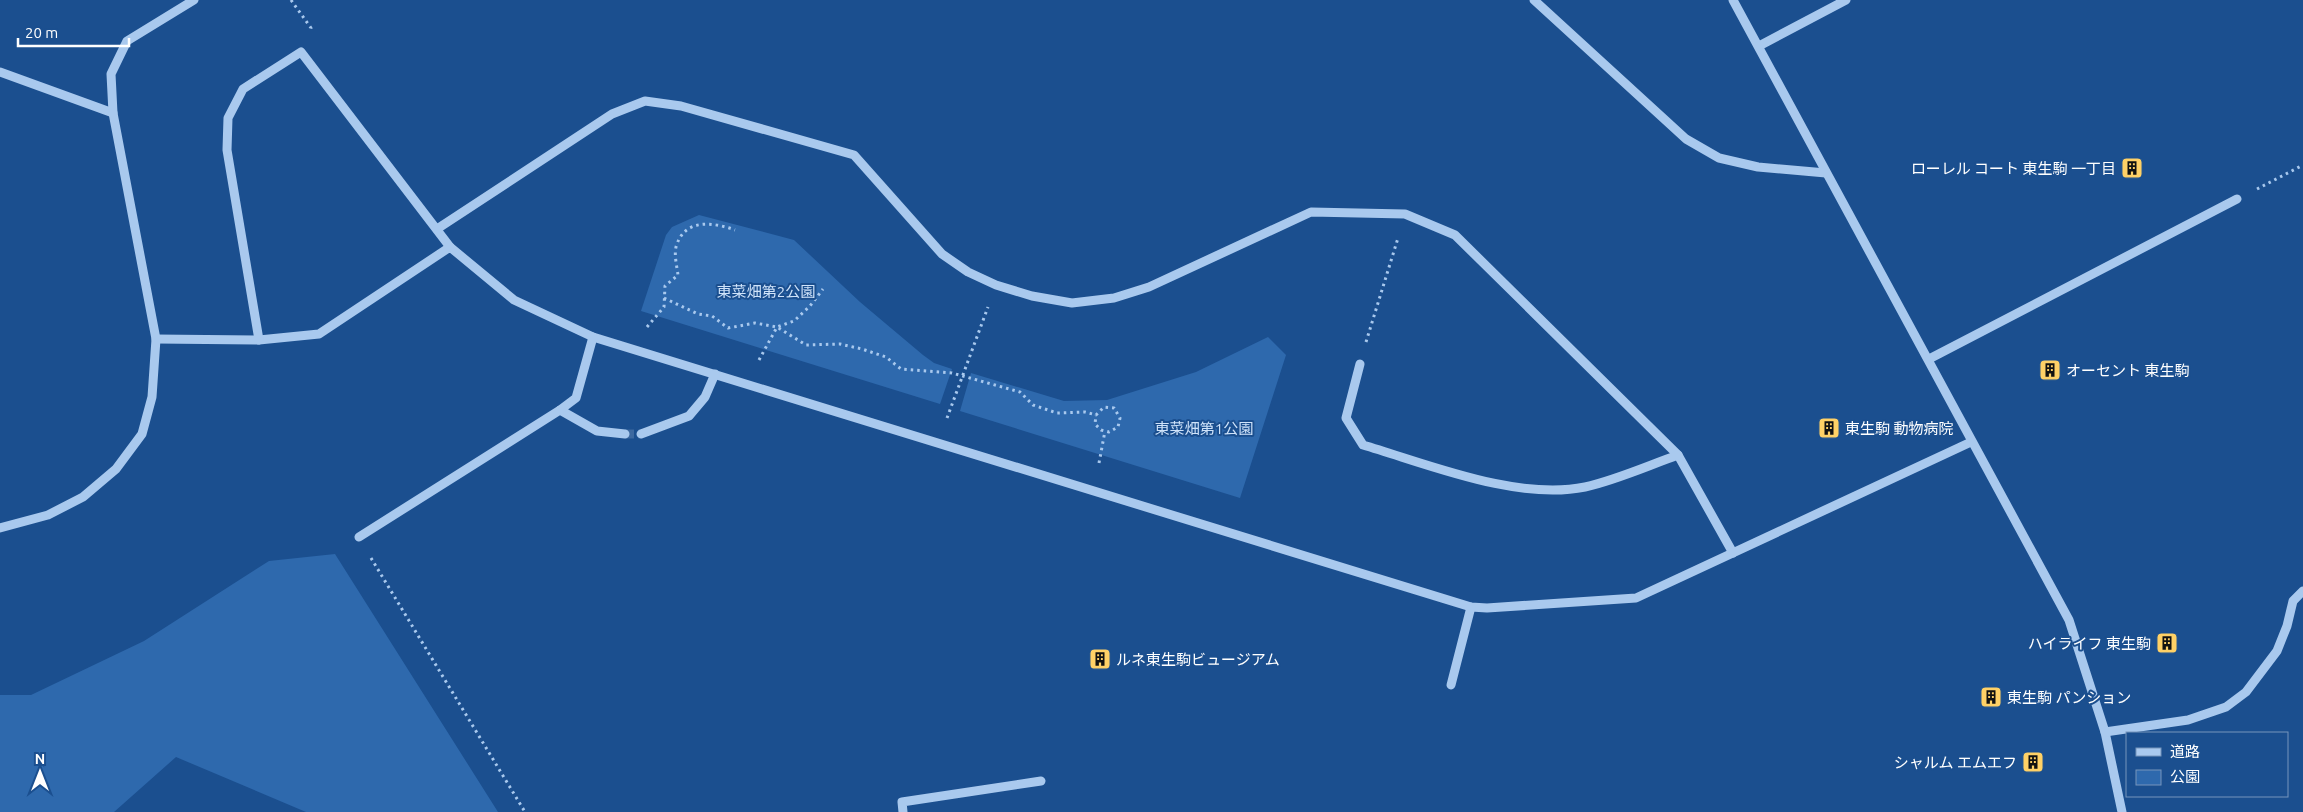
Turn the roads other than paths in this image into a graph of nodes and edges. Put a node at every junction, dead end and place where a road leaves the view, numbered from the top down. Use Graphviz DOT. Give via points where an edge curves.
graph roads {
  1 [pos="194,0"];
  2 [pos="1534,0"];
  3 [pos="1734,0"];
  4 [pos="1846,0"];
  5 [pos="1759,46"];
  6 [pos="0,72"];
  7 [pos="113,113"];
  8 [pos="1826,173"];
  9 [pos="2237,199"];
  10 [pos="437,229"];
  11 [pos="450,248"];
  12 [pos="593,337"];
  13 [pos="156,339"];
  14 [pos="259,340"];
  15 [pos="1929,359"];
  16 [pos="1360,364"];
  17 [pos="715,374"];
  18 [pos="560,410"];
  19 [pos="625,434"];
  20 [pos="641,434"];
  21 [pos="1971,442"];
  22 [pos="1678,455"];
  23 [pos="0,528"];
  24 [pos="358,537"];
  25 [pos="1733,553"];
  26 [pos="2303,591"];
  27 [pos="1471,607"];
  28 [pos="1451,685"];
  29 [pos="2105,732"];
  30 [pos="1041,781"];
  31 [pos="903,812"];
  32 [pos="2122,812"];
  1 -- 7 [label="street" via="127,41 111,74"];
  2 -- 8 [label="street" via="1686,139 1719,158 1758,167"];
  3 -- 5 [label="street"];
  4 -- 5 [label="street"];
  5 -- 8 [label="street"];
  6 -- 7 [label="street"];
  7 -- 13 [label="street"];
  8 -- 15 [label="street"];
  9 -- 15 [label="street"];
  10 -- 11 [label="street"];
  10 -- 14 [label="street" via="301,52 243,89 228,118 227,150"];
  10 -- 22 [label="street" via="612,114 645,101 681,106 854,155 942,254 968,272 1032,296 1072,303 1114,298 1150,287 1311,212 1405,214 1455,235"];
  11 -- 12 [label="street" via="514,300"];
  11 -- 14 [label="street" via="319,334"];
  12 -- 17 [label="street"];
  12 -- 18 [label="street" via="576,398"];
  13 -- 14 [label="street"];
  13 -- 23 [label="street" via="152,397 142,434 116,469 83,497 48,515"];
  15 -- 21 [label="street"];
  16 -- 22 [label="street" via="1346,418 1362,445 1457,473 1505,486 1543,490 1583,487"];
  17 -- 20 [label="street" via="704,397 689,416"];
  17 -- 27 [label="street"];
  18 -- 19 [label="street" via="598,431"];
  18 -- 24 [label="street"];
  21 -- 25 [label="street"];
  21 -- 29 [label="street" via="2069,620"];
  22 -- 25 [label="street"];
  25 -- 27 [label="street" via="1636,598"];
  26 -- 29 [label="street" via="2294,601 2277,651 2246,692 2226,707 2188,720"];
  27 -- 28 [label="street"];
  29 -- 32 [label="street"];
  30 -- 31 [label="street" via="902,802"];
}
